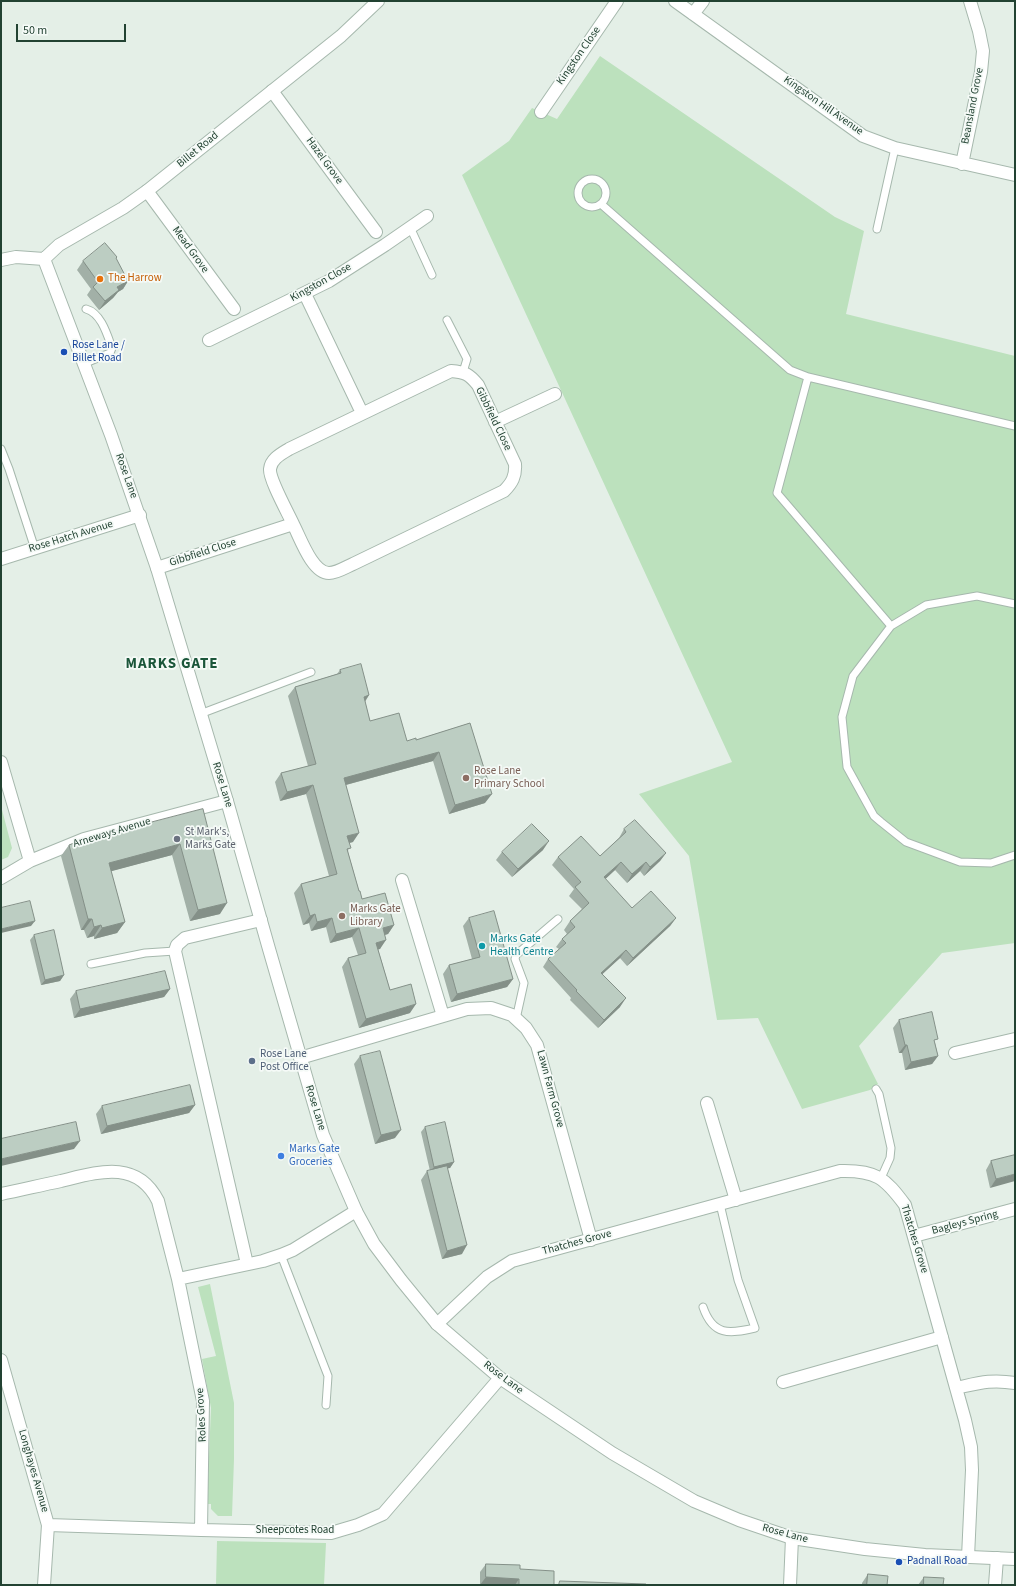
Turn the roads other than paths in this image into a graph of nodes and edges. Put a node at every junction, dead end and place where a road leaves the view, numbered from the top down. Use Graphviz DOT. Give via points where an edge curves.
graph roads {
  1 [pos="378,1"];
  2 [pos="618,1"];
  3 [pos="675,1"];
  4 [pos="703,1"];
  5 [pos="970,1"];
  6 [pos="693,14"];
  7 [pos="272,91"];
  8 [pos="541,112"];
  9 [pos="894,148"];
  10 [pos="962,164"];
  11 [pos="1015,174"];
  12 [pos="147,191"];
  13 [pos="601,204"];
  14 [pos="427,216"];
  15 [pos="410,227"];
  16 [pos="877,229"];
  17 [pos="376,232"];
  18 [pos="44,259"];
  19 [pos="1,260"];
  20 [pos="432,275"];
  21 [pos="305,294"];
  22 [pos="86,309"];
  23 [pos="234,309"];
  24 [pos="447,320"];
  25 [pos="209,340"];
  26 [pos="83,364"];
  27 [pos="463,372"];
  28 [pos="808,376"];
  29 [pos="555,394"];
  30 [pos="362,413"];
  31 [pos="495,422"];
  32 [pos="1015,426"];
  33 [pos="1,449"];
  34 [pos="140,515"];
  35 [pos="293,524"];
  36 [pos="35,549"];
  37 [pos="1,559"];
  38 [pos="157,568"];
  39 [pos="1015,604"];
  40 [pos="891,626"];
  41 [pos="311,672"];
  42 [pos="200,714"];
  43 [pos="1,762"];
  44 [pos="227,800"];
  45 [pos="1014,855"];
  46 [pos="30,861"];
  47 [pos="1,878"];
  48 [pos="402,880"];
  49 [pos="558,918"];
  50 [pos="261,920"];
  51 [pos="175,950"];
  52 [pos="91,964"];
  53 [pos="443,1016"];
  54 [pos="516,1020"];
  55 [pos="1015,1039"];
  56 [pos="955,1053"];
  57 [pos="300,1058"];
  58 [pos="876,1089"];
  59 [pos="707,1102"];
  60 [pos="881,1178"];
  61 [pos="1,1194"];
  62 [pos="736,1200"];
  63 [pos="720,1204"];
  64 [pos="1015,1209"];
  65 [pos="356,1210"];
  66 [pos="914,1236"];
  67 [pos="591,1240"];
  68 [pos="281,1255"];
  69 [pos="247,1264"];
  70 [pos="178,1279"];
  71 [pos="703,1307"];
  72 [pos="437,1324"];
  73 [pos="942,1337"];
  74 [pos="1,1360"];
  75 [pos="500,1378"];
  76 [pos="783,1382"];
  77 [pos="1015,1382"];
  78 [pos="956,1388"];
  79 [pos="7,1405"];
  80 [pos="326,1405"];
  81 [pos="48,1525"];
  82 [pos="201,1530"];
  83 [pos="792,1538"];
  84 [pos="968,1557"];
  85 [pos="997,1558"];
  86 [pos="1015,1559"];
  87 [pos="44,1585"];
  88 [pos="790,1585"];
  89 [pos="995,1585"];
  1 -- 7 [label="street, Billet Road" via="341,36"];
  2 -- 8 [label="street, Kingston Close"];
  3 -- 6 [label="street, Kingston Hill Avenue"];
  4 -- 6 [label="street"];
  5 -- 10 [label="street, Beansland Grove" via="982,51 981,72"];
  6 -- 9 [label="street, Kingston Hill Avenue" via="863,136"];
  7 -- 12 [label="street, Billet Road"];
  7 -- 17 [label="street, Hazel Grove"];
  9 -- 10 [label="street, Kingston Hill Avenue"];
  9 -- 16 [label="lane"];
  10 -- 11 [label="street, Kingston Hill Avenue"];
  12 -- 18 [label="street, Billet Road" via="59,245"];
  12 -- 23 [label="street, Mead Grove"];
  13 -- 28 [label="lane" via="790,370"];
  14 -- 15 [label="street, Kingston Close"];
  15 -- 20 [label="lane"];
  15 -- 21 [label="street, Kingston Close"];
  18 -- 19 [label="street" via="16,257"];
  18 -- 26 [label="street, Rose Lane"];
  21 -- 25 [label="street, Kingston Close"];
  21 -- 30 [label="street"];
  22 -- 26 [label="lane" via="91,310 101,322 112,348 110,353"];
  24 -- 27 [label="lane" via="467,359"];
  26 -- 34 [label="street, Rose Lane"];
  27 -- 30 [label="street, Gibbfield Close" via="451,371 441,375"];
  27 -- 31 [label="street, Gibbfield Close" via="478,385"];
  28 -- 32 [label="lane"];
  28 -- 40 [label="lane" via="777,493"];
  29 -- 31 [label="street"];
  30 -- 35 [label="street, Gibbfield Close" via="289,449 272,464 272,478"];
  31 -- 35 [label="street, Gibbfield Close" via="515,464 516,472 512,482 504,491 335,572 328,573 313,564"];
  33 -- 36 [label="lane" via="10,469"];
  34 -- 36 [label="street, Rose Hatch Avenue"];
  34 -- 38 [label="street, Rose Lane"];
  35 -- 38 [label="street, Gibbfield Close"];
  36 -- 37 [label="street, Rose Hatch Avenue"];
  38 -- 42 [label="street, Rose Lane"];
  39 -- 40 [label="lane" via="977,596 926,605"];
  40 -- 45 [label="lane" via="853,676 842,717 847,767 874,816 906,842 960,862 991,863"];
  41 -- 42 [label="lane"];
  42 -- 44 [label="street, Rose Lane"];
  43 -- 46 [label="street"];
  44 -- 46 [label="street, Arneways Avenue" via="84,839"];
  44 -- 50 [label="street, Rose Lane"];
  46 -- 47 [label="street, Arneways Avenue"];
  48 -- 53 [label="street"];
  49 -- 54 [label="lane" via="516,955 515,959 524,983"];
  50 -- 51 [label="street" via="185,938"];
  50 -- 57 [label="street, Rose Lane"];
  51 -- 52 [label="lane"];
  51 -- 69 [label="street"];
  53 -- 54 [label="street, Lawn Farm Grove" via="467,1009 491,1008 512,1015"];
  53 -- 57 [label="street, Lawn Farm Grove"];
  54 -- 67 [label="street, Lawn Farm Grove" via="526,1028 537,1045"];
  55 -- 56 [label="street"];
  57 -- 65 [label="street, Rose Lane" via="323,1134"];
  58 -- 60 [label="lane" via="891,1148 890,1158"];
  59 -- 62 [label="street"];
  60 -- 62 [label="street, Thatches Grove" via="857,1170 840,1171"];
  60 -- 66 [label="street, Thatches Grove" via="905,1205"];
  61 -- 70 [label="street, Roles Grove" via="105,1171 116,1171 134,1177 148,1185 158,1201"];
  62 -- 63 [label="street, Thatches Grove"];
  63 -- 67 [label="street, Thatches Grove"];
  63 -- 71 [label="lane" via="738,1280 755,1328 736,1333 725,1332 712,1325"];
  64 -- 66 [label="street, Bagleys Spring"];
  65 -- 68 [label="street"];
  65 -- 72 [label="street, Rose Lane" via="379,1250"];
  66 -- 73 [label="street, Thatches Grove"];
  67 -- 72 [label="street, Thatches Grove" via="512,1261 487,1277"];
  68 -- 69 [label="street"];
  68 -- 80 [label="lane" via="328,1376"];
  69 -- 70 [label="street"];
  70 -- 82 [label="street, Roles Grove" via="203,1401"];
  72 -- 75 [label="street, Rose Lane"];
  73 -- 76 [label="street"];
  73 -- 78 [label="street, Thatches Grove"];
  74 -- 79 [label="street, Longhayes Avenue"];
  75 -- 82 [label="street, Sheepcotes Road" via="383,1514 331,1533"];
  75 -- 83 [label="street, Rose Lane" via="612,1453 694,1501"];
  77 -- 78 [label="street" via="984,1381"];
  78 -- 84 [label="street, Thatches Grove" via="971,1447 972,1508"];
  79 -- 81 [label="street, Longhayes Avenue"];
  81 -- 82 [label="street, Sheepcotes Road"];
  81 -- 87 [label="street, Longhayes Avenue"];
  83 -- 84 [label="street, Rose Lane" via="866,1549"];
  83 -- 88 [label="street"];
  84 -- 85 [label="street, Rose Lane"];
  85 -- 86 [label="street, Rose Lane"];
  85 -- 89 [label="street"];
}
